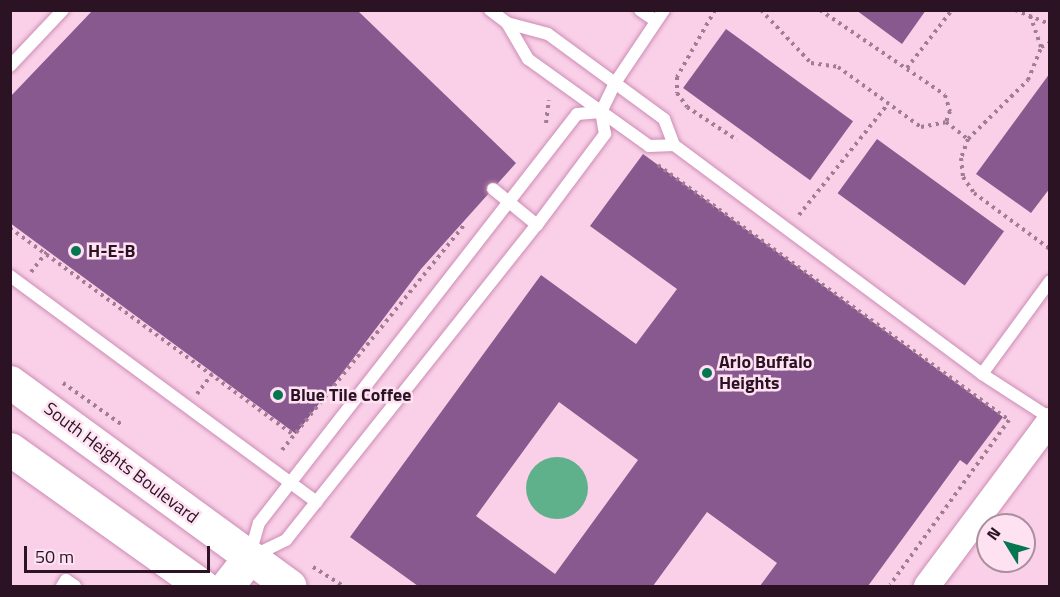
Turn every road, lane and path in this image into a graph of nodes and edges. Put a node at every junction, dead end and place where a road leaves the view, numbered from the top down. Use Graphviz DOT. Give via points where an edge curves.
graph roads {
  1 [pos="63,10"];
  2 [pos="490,10"];
  3 [pos="640,10"];
  4 [pos="664,10"];
  5 [pos="715,10"];
  6 [pos="760,10"];
  7 [pos="820,10"];
  8 [pos="952,10"];
  9 [pos="1015,10"];
  10 [pos="1028,10"];
  11 [pos="1031,16"];
  12 [pos="656,21"];
  13 [pos="507,23"];
  14 [pos="1050,24"];
  15 [pos="1050,43"];
  16 [pos="1041,47"];
  17 [pos="10,66"];
  18 [pos="907,68"];
  19 [pos="615,83"];
  20 [pos="888,104"];
  21 [pos="602,112"];
  22 [pos="946,122"];
  23 [pos="968,139"];
  24 [pos="737,140"];
  25 [pos="674,145"];
  26 [pos="653,163"];
  27 [pos="493,189"];
  28 [pos="509,203"];
  29 [pos="470,219"];
  30 [pos="537,225"];
  31 [pos="10,228"];
  32 [pos="788,230"];
  33 [pos="1050,249"];
  34 [pos="46,252"];
  35 [pos="10,276"];
  36 [pos="1050,281"];
  37 [pos="22,285"];
  38 [pos="212,374"];
  39 [pos="982,374"];
  40 [pos="10,382"];
  41 [pos="188,407"];
  42 [pos="1050,420"];
  43 [pos="294,435"];
  44 [pos="10,449"];
  45 [pos="282,450"];
  46 [pos="291,483"];
  47 [pos="317,502"];
  48 [pos="249,558"];
  49 [pos="296,574"];
  50 [pos="890,585"];
  51 [pos="62,586"];
  52 [pos="75,586"];
  53 [pos="202,586"];
  54 [pos="227,586"];
  55 [pos="343,586"];
  56 [pos="927,586"];
  1 -- 17 [label="lane"];
  2 -- 13 [label="lane"];
  3 -- 12 [label="lane"];
  4 -- 12 [label="lane"];
  5 -- 24 [label="path" via="677,77 677,93 687,107"];
  6 -- 20 [label="path" via="795,41 798,53 811,63 838,67"];
  7 -- 18 [label="path"];
  8 -- 18 [label="path"];
  9 -- 11 [label="path"];
  10 -- 11 [label="path"];
  11 -- 14 [label="path"];
  11 -- 16 [label="path"];
  12 -- 19 [label="lane"];
  13 -- 19 [label="lane" via="548,34"];
  13 -- 21 [label="lane" via="528,59"];
  15 -- 16 [label="path"];
  16 -- 23 [label="path" via="1028,80 995,118"];
  18 -- 22 [label="path" via="945,95 950,111"];
  19 -- 21 [label="lane"];
  19 -- 25 [label="lane" via="664,119"];
  20 -- 22 [label="path" via="921,126"];
  20 -- 32 [label="path"];
  21 -- 25 [label="lane" via="649,146"];
  21 -- 28 [label="lane" via="577,114"];
  21 -- 30 [label="lane" via="605,134"];
  22 -- 23 [label="path"];
  23 -- 33 [label="path" via="962,168 974,193"];
  25 -- 32 [label="lane"];
  26 -- 50 [label="path" via="1009,420"];
  27 -- 28 [label="lane"];
  28 -- 30 [label="lane"];
  28 -- 46 [label="lane"];
  29 -- 43 [label="path"];
  30 -- 47 [label="lane"];
  31 -- 34 [label="path"];
  32 -- 39 [label="lane"];
  34 -- 37 [label="path"];
  34 -- 38 [label="path"];
  35 -- 37 [label="lane"];
  36 -- 39 [label="lane"];
  37 -- 41 [label="lane"];
  38 -- 41 [label="path"];
  38 -- 43 [label="path"];
  39 -- 42 [label="lane"];
  40 -- 48 [label="main road, South Heights Boulevard"];
  41 -- 46 [label="lane"];
  42 -- 56 [label="street"];
  43 -- 45 [label="path"];
  44 -- 53 [label="main road"];
  46 -- 47 [label="lane"];
  46 -- 48 [label="lane" via="259,523"];
  47 -- 48 [label="lane" via="286,540"];
  48 -- 49 [label="main road, South Heights Boulevard"];
  48 -- 54 [label="main road"];
  49 -- 55 [label="path"];
  51 -- 52 [label="lane" via="66,580"];
}
